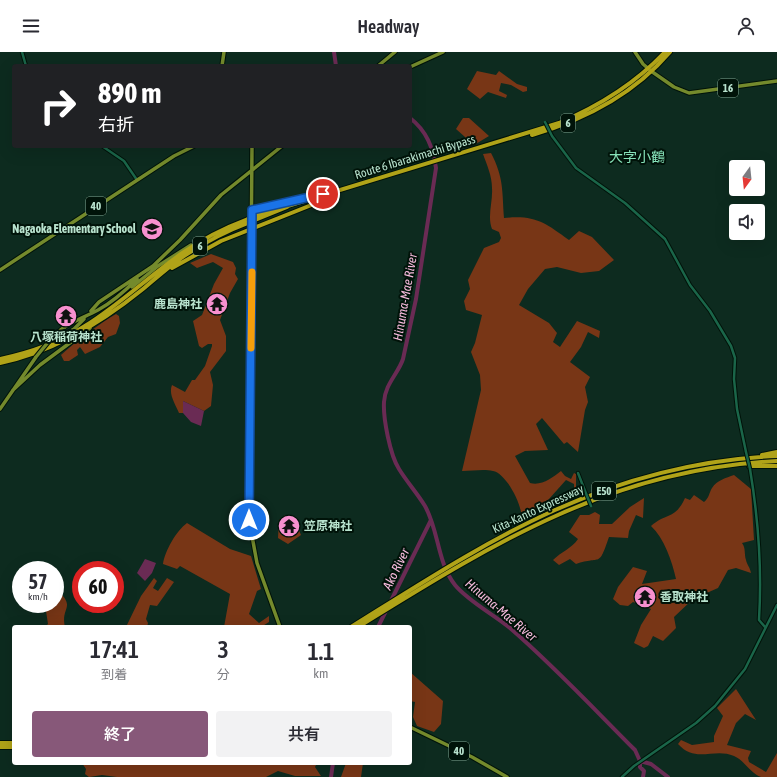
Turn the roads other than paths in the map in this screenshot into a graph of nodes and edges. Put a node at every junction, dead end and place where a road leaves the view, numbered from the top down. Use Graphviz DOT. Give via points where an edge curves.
graph roads {
  1 [pos="22,52"];
  2 [pos="224,52"];
  3 [pos="395,52"];
  4 [pos="443,52"];
  5 [pos="635,52"];
  6 [pos="665,52"];
  7 [pos="670,52"];
  8 [pos="25,64"];
  9 [pos="222,64"];
  10 [pos="380,64"];
  11 [pos="412,66"];
  12 [pos="650,70"];
  13 [pos="777,81"];
  14 [pos="545,122"];
  15 [pos="105,148"];
  16 [pos="190,148"];
  17 [pos="252,148"];
  18 [pos="280,148"];
  19 [pos="251,171"];
  20 [pos="137,180"];
  21 [pos="347,188"];
  22 [pos="252,210"];
  23 [pos="248,221"];
  24 [pos="252,229"];
  25 [pos="208,236"];
  26 [pos="0,270"];
  27 [pos="147,270"];
  28 [pos="156,277"];
  29 [pos="120,295"];
  30 [pos="91,311"];
  31 [pos="84,319"];
  32 [pos="97,321"];
  33 [pos="54,341"];
  34 [pos="0,359"];
  35 [pos="0,363"];
  36 [pos="13,390"];
  37 [pos="0,409"];
  38 [pos="777,452"];
  39 [pos="777,456"];
  40 [pos="777,461"];
  41 [pos="708,464"];
  42 [pos="777,466"];
  43 [pos="698,470"];
  44 [pos="578,473"];
  45 [pos="591,506"];
  46 [pos="507,536"];
  47 [pos="777,605"];
  48 [pos="379,611"];
  49 [pos="279,625"];
  50 [pos="354,625"];
  51 [pos="361,625"];
  52 [pos="765,627"];
  53 [pos="412,728"];
  54 [pos="0,743"];
  55 [pos="12,743"];
  56 [pos="0,747"];
  57 [pos="12,747"];
  58 [pos="507,777"];
  59 [pos="622,777"];
  1 -- 8 [label="street"];
  2 -- 9 [label="main road"];
  3 -- 10 [label="main road"];
  4 -- 11 [label="main road"];
  5 -- 12 [label="main road, 16"];
  6 -- 12 [label="highway, Route 6 Ibarakimachi Bypass"];
  7 -- 12 [label="highway, Route 6 Ibarakimachi Bypass / 6"];
  12 -- 13 [label="main road, 16" via="674,87 689,93"];
  12 -- 21 [label="highway, Route 6 Ibarakimachi Bypass / 6" via="621,95 582,117 544,131 495,143"];
  14 -- 52 [label="street, bridge" via="552,136 576,168 625,202 665,239 690,285 710,311 731,346 735,358 737,404 756,511 761,604 759,620"];
  15 -- 20 [label="street" via="124,161"];
  16 -- 20 [label="main road, 40"];
  17 -- 19 [label="main road"];
  18 -- 19 [label="main road"];
  19 -- 22 [label="main road"];
  19 -- 27 [label="main road" via="221,195 180,240"];
  20 -- 26 [label="main road, 40"];
  21 -- 22 [label="highway"];
  21 -- 23 [label="highway, Route 6 Ibarakimachi Bypass / 6, bridge"];
  21 -- 24 [label="highway"];
  22 -- 24 [label="main road"];
  23 -- 25 [label="highway, Route 6 Ibarakimachi Bypass / 6"];
  23 -- 28 [label="highway, Route 6 Ibarakimachi Bypass / 6" via="212,239"];
  24 -- 28 [label="highway" via="201,250"];
  24 -- 49 [label="main road" via="249,520 257,563"];
  25 -- 29 [label="main road" via="171,257"];
  25 -- 32 [label="highway, 6" via="170,262"];
  27 -- 29 [label="main road"];
  27 -- 30 [label="main road" via="108,296"];
  28 -- 32 [label="highway, 6"];
  29 -- 36 [label="main road, bridge" via="97,310 71,322 48,341"];
  31 -- 33 [label="main road" via="74,329"];
  32 -- 33 [label="highway, 6"];
  32 -- 35 [label="highway, 6" via="48,348"];
  32 -- 36 [label="main road" via="40,365"];
  33 -- 34 [label="highway, 6"];
  36 -- 37 [label="main road"];
  38 -- 41 [label="highway"];
  39 -- 41 [label="highway, Kita-Kanto Expressway / E50"];
  40 -- 43 [label="highway, Kita-Kanto Expressway / E50"];
  41 -- 46 [label="highway, Kita-Kanto Expressway / E50" via="604,491 555,510"];
  42 -- 43 [label="highway"];
  43 -- 46 [label="highway, Kita-Kanto Expressway / E50" via="654,479 605,495"];
  44 -- 45 [label="street, bridge"];
  46 -- 48 [label="highway, Kita-Kanto Expressway / E50"];
  47 -- 52 [label="street"];
  48 -- 50 [label="highway, Kita-Kanto Expressway / E50"];
  48 -- 51 [label="highway, Kita-Kanto Expressway / E50"];
  52 -- 59 [label="street" via="745,669 721,700 700,720"];
  53 -- 58 [label="main road, 40"];
  54 -- 55 [label="highway"];
  56 -- 57 [label="highway"];
}
